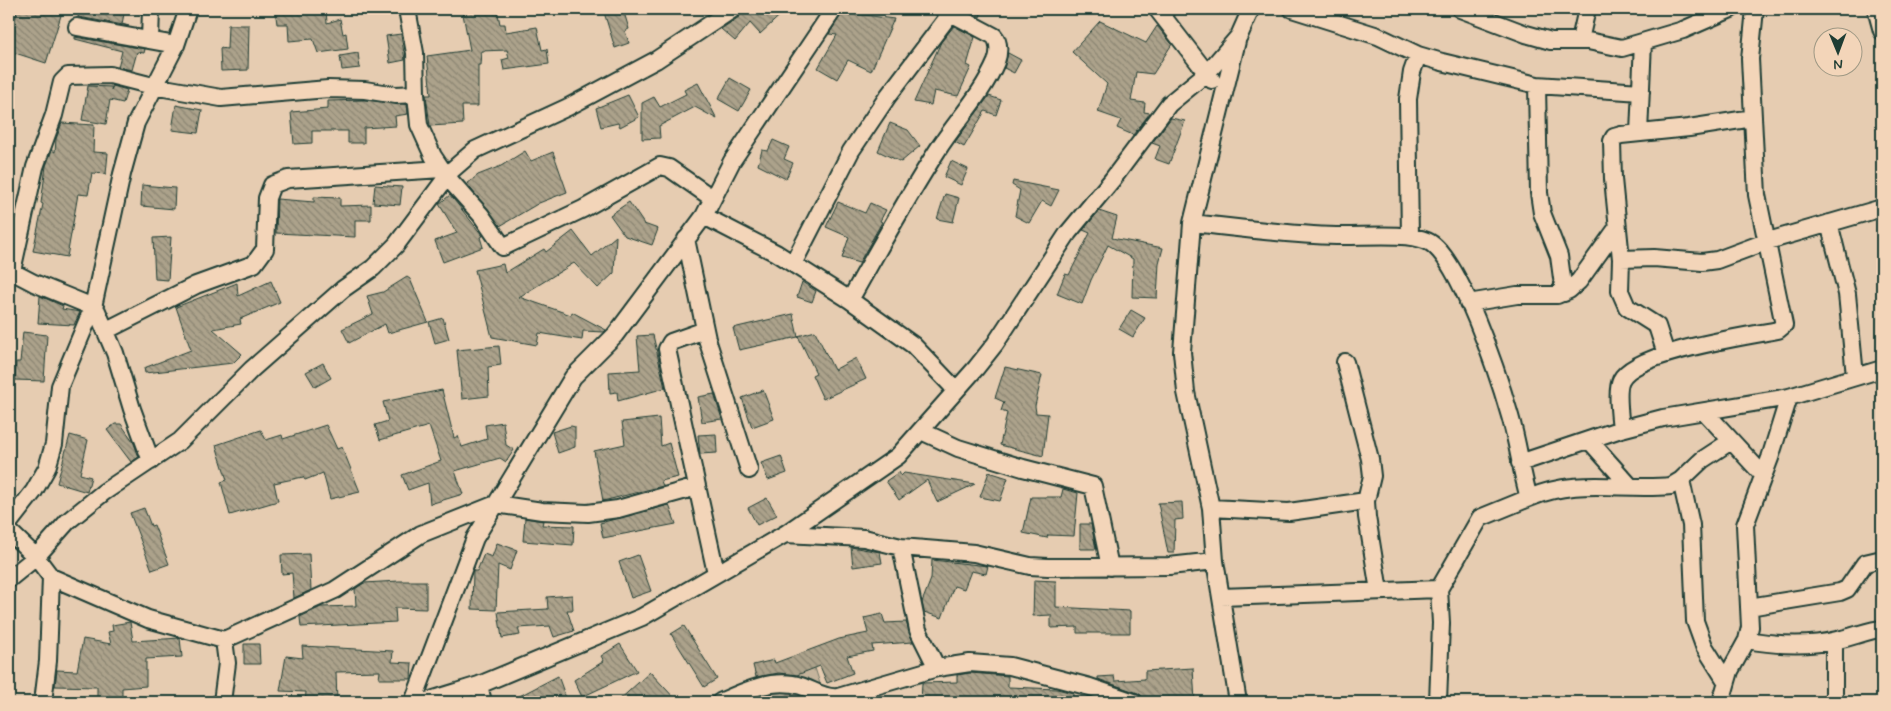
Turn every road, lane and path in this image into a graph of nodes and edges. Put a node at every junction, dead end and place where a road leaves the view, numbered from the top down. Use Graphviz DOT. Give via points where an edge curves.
graph roads {
  1 [pos="151,9"];
  2 [pos="188,9"];
  3 [pos="407,9"];
  4 [pos="733,9"];
  5 [pos="834,9"];
  6 [pos="1157,9"];
  7 [pos="1251,9"];
  8 [pos="1292,9"];
  9 [pos="1460,9"];
  10 [pos="1587,9"];
  11 [pos="1731,9"];
  12 [pos="1755,9"];
  13 [pos="1876,9"];
  14 [pos="949,10"];
  15 [pos="77,27"];
  16 [pos="1882,31"];
  17 [pos="1238,36"];
  18 [pos="150,40"];
  19 [pos="1580,40"];
  20 [pos="1643,42"];
  21 [pos="176,45"];
  22 [pos="1418,55"];
  23 [pos="1208,72"];
  24 [pos="1537,85"];
  25 [pos="154,86"];
  26 [pos="1641,92"];
  27 [pos="416,94"];
  28 [pos="1222,95"];
  29 [pos="1753,118"];
  30 [pos="1639,133"];
  31 [pos="444,173"];
  32 [pos="712,198"];
  33 [pos="1882,208"];
  34 [pos="704,216"];
  35 [pos="1829,223"];
  36 [pos="1192,224"];
  37 [pos="1617,228"];
  38 [pos="1410,237"];
  39 [pos="686,239"];
  40 [pos="1768,242"];
  41 [pos="1621,259"];
  42 [pos="793,264"];
  43 [pos="10,271"];
  44 [pos="1564,293"];
  45 [pos="850,300"];
  46 [pos="1468,304"];
  47 [pos="94,307"];
  48 [pos="107,330"];
  49 [pos="705,330"];
  50 [pos="1666,354"];
  51 [pos="1345,362"];
  52 [pos="1882,369"];
  53 [pos="1856,376"];
  54 [pos="956,390"];
  55 [pos="1789,397"];
  56 [pos="1705,412"];
  57 [pos="1621,430"];
  58 [pos="922,431"];
  59 [pos="1589,440"];
  60 [pos="1731,441"];
  61 [pos="151,461"];
  62 [pos="1520,463"];
  63 [pos="749,470"];
  64 [pos="1763,475"];
  65 [pos="1681,480"];
  66 [pos="1630,486"];
  67 [pos="697,487"];
  68 [pos="1529,498"];
  69 [pos="1366,501"];
  70 [pos="496,504"];
  71 [pos="1211,508"];
  72 [pos="9,524"];
  73 [pos="9,531"];
  74 [pos="785,534"];
  75 [pos="900,547"];
  76 [pos="36,557"];
  77 [pos="1882,559"];
  78 [pos="1214,561"];
  79 [pos="1110,567"];
  80 [pos="716,573"];
  81 [pos="51,577"];
  82 [pos="9,579"];
  83 [pos="1440,589"];
  84 [pos="1379,591"];
  85 [pos="1221,597"];
  86 [pos="1748,607"];
  87 [pos="1882,629"];
  88 [pos="224,640"];
  89 [pos="1747,640"];
  90 [pos="1834,641"];
  91 [pos="937,668"];
  92 [pos="1726,681"];
  93 [pos="479,685"];
  94 [pos="43,702"];
  95 [pos="222,702"];
  96 [pos="413,702"];
  97 [pos="424,702"];
  98 [pos="482,702"];
  99 [pos="720,702"];
  100 [pos="1134,702"];
  101 [pos="1238,702"];
  102 [pos="1438,702"];
  103 [pos="1721,702"];
  104 [pos="1834,702"];
  1 -- 18 [label="street"];
  2 -- 21 [label="street"];
  3 -- 27 [label="street" via="415,54"];
  4 -- 31 [label="street" via="656,60 568,107 475,150"];
  5 -- 32 [label="street" via="732,161"];
  6 -- 23 [label="street"];
  7 -- 17 [label="street"];
  8 -- 22 [label="street" via="1378,36"];
  9 -- 19 [label="street" via="1534,37 1562,42"];
  10 -- 19 [label="street"];
  11 -- 20 [label="street" via="1683,30"];
  12 -- 29 [label="street" via="1750,58"];
  13 -- 16 [label="street"];
  14 -- 42 [label="street" via="851,150"];
  14 -- 45 [label="street" via="994,36 998,44 997,58 974,100 918,182"];
  15 -- 18 [label="street"];
  17 -- 23 [label="street"];
  17 -- 28 [label="street"];
  18 -- 21 [label="street"];
  19 -- 20 [label="street" via="1622,48"];
  20 -- 26 [label="street"];
  21 -- 25 [label="street"];
  22 -- 24 [label="street"];
  22 -- 38 [label="street" via="1408,99"];
  23 -- 28 [label="street"];
  23 -- 54 [label="street" via="1169,104 1068,232 995,344"];
  24 -- 26 [label="street"];
  24 -- 44 [label="street" via="1539,193 1558,256"];
  25 -- 27 [label="street" via="221,98 328,89"];
  25 -- 43 [label="street" via="110,75 64,78 35,167"];
  25 -- 47 [label="street" via="136,123 122,174"];
  26 -- 30 [label="street"];
  27 -- 31 [label="street" via="419,125"];
  28 -- 36 [label="street"];
  29 -- 30 [label="street"];
  29 -- 40 [label="street" via="1757,195"];
  30 -- 37 [label="street" via="1618,136 1612,141"];
  31 -- 32 [label="street" via="471,203 502,248 583,209 660,166 669,168"];
  31 -- 48 [label="street" via="288,179 272,185 267,198 266,249 254,264 196,285"];
  31 -- 61 [label="street" via="396,245 373,268 343,289 252,368 180,441"];
  32 -- 34 [label="street"];
  33 -- 35 [label="street"];
  34 -- 39 [label="street"];
  34 -- 42 [label="street"];
  35 -- 40 [label="street"];
  35 -- 53 [label="street" via="1847,294"];
  36 -- 38 [label="street" via="1334,236"];
  36 -- 71 [label="street" via="1182,352 1186,392"];
  37 -- 41 [label="street"];
  37 -- 44 [label="street" via="1580,281"];
  38 -- 46 [label="street" via="1427,240 1438,247"];
  39 -- 49 [label="street"];
  39 -- 70 [label="street" via="615,335 573,377"];
  40 -- 41 [label="street" via="1732,256 1702,262"];
  40 -- 50 [label="street" via="1784,318 1782,328"];
  41 -- 50 [label="street" via="1620,291 1623,300 1627,307 1656,325"];
  42 -- 45 [label="street"];
  43 -- 47 [label="street"];
  44 -- 46 [label="street" via="1517,295"];
  45 -- 54 [label="street" via="913,345"];
  46 -- 62 [label="street" via="1511,418"];
  47 -- 48 [label="street"];
  47 -- 72 [label="street" via="60,386 54,444 47,468"];
  48 -- 61 [label="street"];
  49 -- 63 [label="street"];
  49 -- 67 [label="street" via="671,342 667,349"];
  50 -- 57 [label="street" via="1633,369 1621,379"];
  51 -- 69 [label="street" via="1370,459 1372,476"];
  52 -- 53 [label="street"];
  53 -- 55 [label="street"];
  54 -- 58 [label="street"];
  55 -- 56 [label="street"];
  55 -- 64 [label="street"];
  56 -- 57 [label="street" via="1663,418"];
  56 -- 60 [label="street"];
  57 -- 59 [label="street"];
  58 -- 74 [label="street" via="898,456"];
  58 -- 79 [label="street" via="966,450 1093,486"];
  59 -- 62 [label="street"];
  59 -- 66 [label="street"];
  60 -- 64 [label="street"];
  60 -- 65 [label="street" via="1702,460"];
  61 -- 76 [label="street" via="68,521"];
  62 -- 68 [label="street"];
  64 -- 86 [label="street" via="1745,525"];
  65 -- 66 [label="street" via="1671,486"];
  65 -- 92 [label="street" via="1692,541 1695,620 1704,646"];
  66 -- 68 [label="street" via="1567,486"];
  67 -- 70 [label="street" via="618,509 588,513"];
  67 -- 80 [label="street"];
  68 -- 83 [label="street" via="1480,518"];
  69 -- 71 [label="street" via="1289,512"];
  69 -- 84 [label="street"];
  70 -- 88 [label="street" via="421,534 335,590"];
  70 -- 96 [label="street" via="475,538"];
  71 -- 78 [label="street"];
  73 -- 76 [label="street"];
  74 -- 75 [label="street" via="864,538"];
  74 -- 80 [label="street"];
  75 -- 79 [label="street" via="974,553 1030,566"];
  75 -- 91 [label="street" via="918,630"];
  76 -- 81 [label="street"];
  76 -- 82 [label="street"];
  77 -- 86 [label="street" via="1865,563 1847,588 1840,592"];
  78 -- 79 [label="street"];
  78 -- 85 [label="street"];
  80 -- 93 [label="street" via="642,616"];
  81 -- 88 [label="street" via="148,619"];
  81 -- 94 [label="street"];
  83 -- 84 [label="street"];
  83 -- 102 [label="street"];
  84 -- 85 [label="street"];
  85 -- 101 [label="street"];
  86 -- 89 [label="street" via="1750,626"];
  87 -- 90 [label="street"];
  88 -- 95 [label="street" via="227,662"];
  89 -- 90 [label="street" via="1792,644"];
  89 -- 92 [label="street"];
  90 -- 104 [label="street"];
  91 -- 99 [label="street" via="832,698 798,685 784,684 765,685"];
  91 -- 100 [label="street" via="970,663 1010,666"];
  92 -- 103 [label="street"];
  93 -- 97 [label="street"];
  93 -- 98 [label="street"];
}
